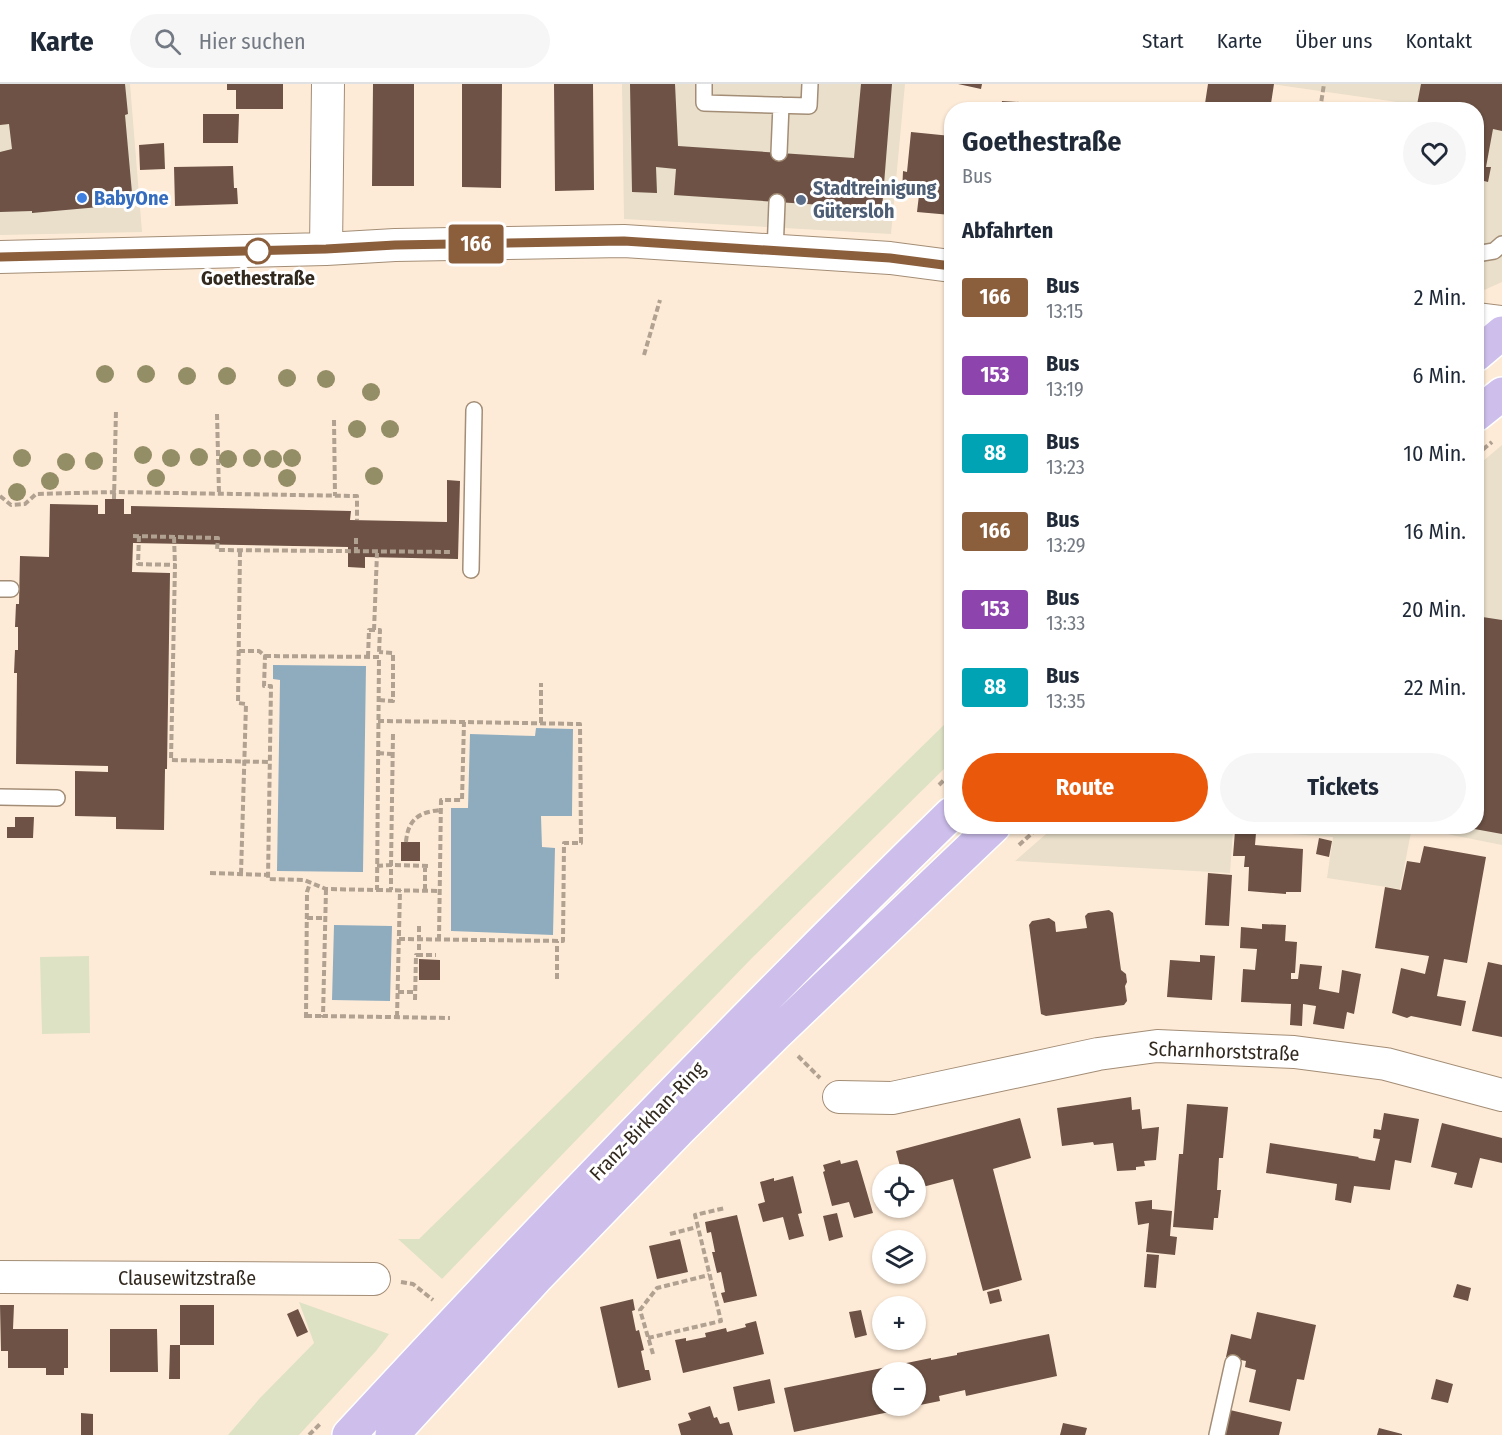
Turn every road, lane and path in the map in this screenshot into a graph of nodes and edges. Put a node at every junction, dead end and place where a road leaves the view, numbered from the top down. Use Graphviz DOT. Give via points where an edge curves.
graph roads {
  1 [pos="328,84"];
  2 [pos="704,84"];
  3 [pos="810,84"];
  4 [pos="1324,84"];
  5 [pos="1321,102"];
  6 [pos="781,105"];
  7 [pos="779,153"];
  8 [pos="777,202"];
  9 [pos="1502,244"];
  10 [pos="326,249"];
  11 [pos="775,252"];
  12 [pos="1484,253"];
  13 [pos="0,257"];
  14 [pos="944,265"];
  15 [pos="660,300"];
  16 [pos="1484,320"];
  17 [pos="1502,322"];
  18 [pos="644,355"];
  19 [pos="1502,394"];
  20 [pos="1484,409"];
  21 [pos="116,410"];
  22 [pos="474,410"];
  23 [pos="217,414"];
  24 [pos="334,420"];
  25 [pos="115,492"];
  26 [pos="219,494"];
  27 [pos="0,496"];
  28 [pos="335,496"];
  29 [pos="114,499"];
  30 [pos="357,520"];
  31 [pos="174,537"];
  32 [pos="356,538"];
  33 [pos="240,551"];
  34 [pos="356,552"];
  35 [pos="471,552"];
  36 [pos="377,553"];
  37 [pos="133,564"];
  38 [pos="138,564"];
  39 [pos="175,565"];
  40 [pos="471,570"];
  41 [pos="374,630"];
  42 [pos="239,651"];
  43 [pos="379,655"];
  44 [pos="265,656"];
  45 [pos="368,657"];
  46 [pos="541,683"];
  47 [pos="379,700"];
  48 [pos="378,721"];
  49 [pos="464,722"];
  50 [pos="541,723"];
  51 [pos="393,734"];
  52 [pos="378,753"];
  53 [pos="392,754"];
  54 [pos="244,762"];
  55 [pos="270,762"];
  56 [pos="0,797"];
  57 [pos="57,798"];
  58 [pos="441,810"];
  59 [pos="944,821"];
  60 [pos="1004,838"];
  61 [pos="406,842"];
  62 [pos="377,866"];
  63 [pos="391,866"];
  64 [pos="210,873"];
  65 [pos="241,874"];
  66 [pos="268,875"];
  67 [pos="310,883"];
  68 [pos="326,890"];
  69 [pos="377,890"];
  70 [pos="391,890"];
  71 [pos="400,890"];
  72 [pos="425,891"];
  73 [pos="440,891"];
  74 [pos="307,918"];
  75 [pos="325,918"];
  76 [pos="419,926"];
  77 [pos="399,939"];
  78 [pos="419,939"];
  79 [pos="439,939"];
  80 [pos="557,941"];
  81 [pos="419,955"];
  82 [pos="436,955"];
  83 [pos="556,979"];
  84 [pos="398,992"];
  85 [pos="415,992"];
  86 [pos="415,1000"];
  87 [pos="323,1016"];
  88 [pos="397,1017"];
  89 [pos="450,1018"];
  90 [pos="788,1062"];
  91 [pos="1502,1095"];
  92 [pos="839,1097"];
  93 [pos="724,1208"];
  94 [pos="698,1227"];
  95 [pos="670,1234"];
  96 [pos="709,1275"];
  97 [pos="0,1277"];
  98 [pos="374,1279"];
  99 [pos="433,1300"];
  100 [pos="648,1338"];
  101 [pos="653,1354"];
  102 [pos="1233,1363"];
  103 [pos="350,1435"];
  104 [pos="392,1435"];
  105 [pos="1217,1435"];
  1 -- 10 [label="street"];
  2 -- 6 [label="lane" via="704,104"];
  3 -- 6 [label="lane" via="809,106"];
  4 -- 5 [label="path"];
  6 -- 7 [label="lane"];
  8 -- 11 [label="lane"];
  9 -- 12 [label="lane"];
  10 -- 11 [label="street" via="624,241"];
  10 -- 13 [label="street"];
  11 -- 14 [label="street"];
  15 -- 18 [label="path"];
  16 -- 17 [label="street"];
  19 -- 20 [label="main road"];
  21 -- 25 [label="path"];
  22 -- 35 [label="lane"];
  23 -- 26 [label="path"];
  24 -- 28 [label="path"];
  25 -- 26 [label="path"];
  25 -- 27 [label="path" via="36,494 25,504 11,505"];
  25 -- 29 [label="path"];
  26 -- 28 [label="path"];
  28 -- 30 [label="path" via="357,496"];
  31 -- 33 [label="path" via="218,538 217,550"];
  31 -- 38 [label="path" via="136,536"];
  31 -- 39 [label="path"];
  32 -- 34 [label="path"];
  33 -- 34 [label="path"];
  33 -- 42 [label="path"];
  34 -- 36 [label="path"];
  35 -- 36 [label="path"];
  35 -- 40 [label="lane"];
  36 -- 41 [label="path"];
  37 -- 38 [label="path"];
  38 -- 39 [label="path"];
  39 -- 54 [label="path" via="171,760"];
  41 -- 43 [label="path" via="380,630"];
  41 -- 45 [label="path" via="369,630"];
  42 -- 44 [label="path" via="259,651"];
  42 -- 54 [label="path" via="238,703 246,704"];
  43 -- 45 [label="path"];
  43 -- 47 [label="path"];
  43 -- 47 [label="path" via="393,653 393,701"];
  44 -- 45 [label="path"];
  44 -- 55 [label="path" via="264,686 271,686"];
  46 -- 50 [label="path"];
  47 -- 48 [label="path"];
  48 -- 49 [label="path"];
  48 -- 52 [label="path"];
  49 -- 50 [label="path"];
  49 -- 58 [label="path" via="462,801 441,800"];
  50 -- 80 [label="path" via="580,724 581,843 564,843 563,941"];
  51 -- 53 [label="path"];
  52 -- 53 [label="path"];
  52 -- 62 [label="path"];
  53 -- 63 [label="path"];
  54 -- 55 [label="path"];
  54 -- 65 [label="path"];
  55 -- 66 [label="path"];
  56 -- 57 [label="lane"];
  58 -- 61 [label="path" via="415,818"];
  58 -- 73 [label="path"];
  59 -- 103 [label="main road, Franz-Birkhan-Ring" via="658,1108"];
  60 -- 104 [label="main road, Franz-Birkhan-Ring" via="810,1001 536,1278"];
  62 -- 63 [label="path"];
  62 -- 69 [label="path"];
  63 -- 70 [label="path"];
  63 -- 72 [label="path" via="427,866"];
  64 -- 65 [label="path"];
  65 -- 66 [label="path"];
  66 -- 67 [label="path" via="268,879"];
  67 -- 68 [label="path"];
  67 -- 74 [label="path"];
  68 -- 69 [label="path"];
  68 -- 75 [label="path"];
  69 -- 70 [label="path"];
  70 -- 71 [label="path"];
  71 -- 72 [label="path"];
  71 -- 77 [label="path"];
  72 -- 73 [label="path"];
  73 -- 79 [label="path"];
  74 -- 75 [label="path"];
  74 -- 87 [label="path" via="306,1017"];
  75 -- 87 [label="path"];
  76 -- 78 [label="path"];
  77 -- 78 [label="path"];
  77 -- 84 [label="path"];
  78 -- 79 [label="path"];
  78 -- 81 [label="path"];
  79 -- 80 [label="path"];
  80 -- 83 [label="path"];
  81 -- 82 [label="path"];
  81 -- 85 [label="path"];
  84 -- 85 [label="path"];
  84 -- 88 [label="path"];
  85 -- 86 [label="path"];
  87 -- 88 [label="path"];
  88 -- 89 [label="path"];
  90 -- 92 [label="path" via="796,1054"];
  91 -- 92 [label="street, Scharnhorststraße" via="1386,1064 1294,1052 1157,1046 1098,1054 892,1098"];
  93 -- 94 [label="path" via="695,1215"];
  94 -- 95 [label="path"];
  94 -- 96 [label="path"];
  96 -- 100 [label="path" via="657,1288 640,1310"];
  96 -- 100 [label="path" via="721,1321"];
  97 -- 98 [label="street, Clausewitzstraße"];
  98 -- 99 [label="path" via="413,1284"];
  100 -- 101 [label="path"];
  102 -- 105 [label="lane"];
}
